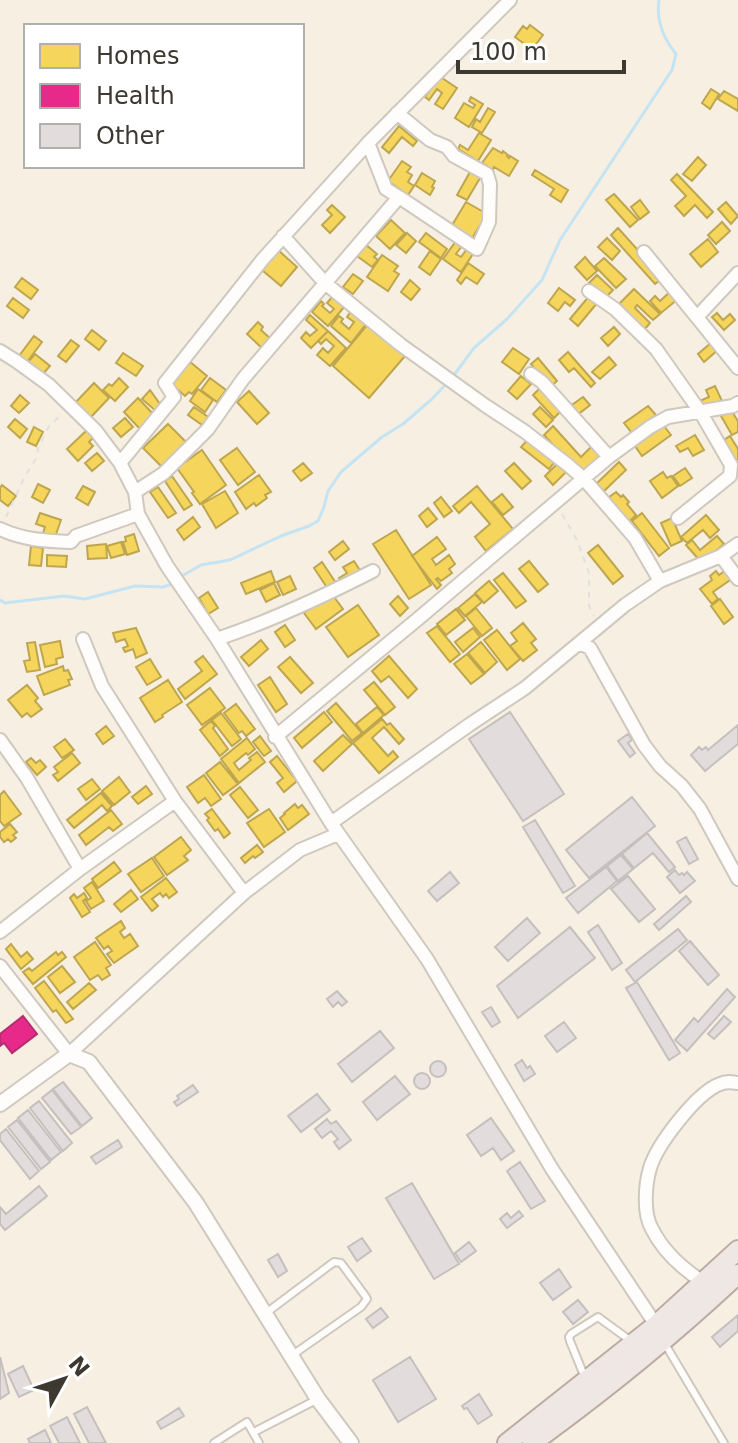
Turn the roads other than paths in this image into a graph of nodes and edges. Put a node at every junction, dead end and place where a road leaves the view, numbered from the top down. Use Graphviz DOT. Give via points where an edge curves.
graph roads {
  1 [pos="510,0"];
  2 [pos="397,113"];
  3 [pos="368,143"];
  4 [pos="399,197"];
  5 [pos="283,236"];
  6 [pos="644,252"];
  7 [pos="738,273"];
  8 [pos="325,283"];
  9 [pos="589,291"];
  10 [pos="697,317"];
  11 [pos="0,351"];
  12 [pos="738,368"];
  13 [pos="531,374"];
  14 [pos="738,403"];
  15 [pos="701,413"];
  16 [pos="609,457"];
  17 [pos="120,463"];
  18 [pos="735,464"];
  19 [pos="584,479"];
  20 [pos="135,492"];
  21 [pos="138,514"];
  22 [pos="678,518"];
  23 [pos="0,529"];
  24 [pos="738,544"];
  25 [pos="721,556"];
  26 [pos="373,571"];
  27 [pos="738,579"];
  28 [pos="660,581"];
  29 [pos="83,639"];
  30 [pos="217,639"];
  31 [pos="584,645"];
  32 [pos="275,737"];
  33 [pos="0,740"];
  34 [pos="175,801"];
  35 [pos="334,828"];
  36 [pos="80,869"];
  37 [pos="738,879"];
  38 [pos="244,893"];
  39 [pos="0,932"];
  40 [pos="0,966"];
  41 [pos="69,1054"];
  42 [pos="738,1083"];
  43 [pos="0,1104"];
  44 [pos="738,1250"];
  45 [pos="738,1274"];
  46 [pos="703,1282"];
  47 [pos="265,1314"];
  48 [pos="660,1333"];
  49 [pos="634,1343"];
  50 [pos="291,1356"];
  51 [pos="587,1381"];
  52 [pos="318,1399"];
  53 [pos="254,1432"];
  54 [pos="553,1436"];
  55 [pos="214,1443"];
  56 [pos="259,1443"];
  57 [pos="351,1443"];
  58 [pos="507,1443"];
  59 [pos="532,1443"];
  60 [pos="724,1443"];
  1 -- 2 [label="street"];
  2 -- 3 [label="street"];
  2 -- 4 [label="street" via="487,174 489,222 477,249"];
  3 -- 4 [label="street" via="386,189"];
  3 -- 5 [label="street"];
  4 -- 8 [label="street"];
  5 -- 8 [label="street"];
  5 -- 17 [label="street" via="165,383 174,397"];
  6 -- 10 [label="street"];
  7 -- 10 [label="street"];
  8 -- 19 [label="street"];
  8 -- 20 [label="street" via="200,437 164,473"];
  9 -- 15 [label="street" via="647,339"];
  10 -- 12 [label="street"];
  11 -- 17 [label="street" via="49,385"];
  13 -- 16 [label="street"];
  14 -- 15 [label="street"];
  15 -- 16 [label="street" via="668,417"];
  15 -- 18 [label="street"];
  16 -- 19 [label="street"];
  17 -- 20 [label="street"];
  18 -- 22 [label="street" via="730,476"];
  19 -- 28 [label="street" via="635,538"];
  19 -- 32 [label="street"];
  20 -- 21 [label="street"];
  21 -- 23 [label="street" via="71,542 18,537"];
  21 -- 30 [label="street"];
  24 -- 25 [label="street"];
  25 -- 27 [label="street"];
  25 -- 28 [label="street"];
  26 -- 30 [label="street"];
  28 -- 31 [label="street" via="625,605"];
  29 -- 34 [label="street" via="102,686"];
  30 -- 32 [label="street"];
  31 -- 35 [label="street"];
  31 -- 37 [label="street" via="644,745 700,809"];
  32 -- 35 [label="street"];
  33 -- 36 [label="street"];
  34 -- 36 [label="street"];
  34 -- 38 [label="street"];
  35 -- 38 [label="street"];
  35 -- 48 [label="street" via="427,959 552,1169"];
  36 -- 39 [label="street"];
  38 -- 41 [label="street"];
  40 -- 41 [label="street"];
  41 -- 43 [label="street"];
  41 -- 47 [label="street" via="89,1062 196,1203"];
  42 -- 46 [label="street" via="719,1084 703,1094 664,1139 650,1167 651,1228 674,1258"];
  44 -- 46 [label="main road"];
  45 -- 48 [label="main road"];
  46 -- 48 [label="main road"];
  47 -- 50 [label="street"];
  47 -- 50 [label="lane" via="338,1261 366,1297 361,1307"];
  48 -- 49 [label="main road"];
  48 -- 54 [label="main road"];
  48 -- 60 [label="lane"];
  49 -- 51 [label="main road"];
  49 -- 51 [label="lane" via="598,1317 571,1334"];
  50 -- 52 [label="street"];
  51 -- 58 [label="main road"];
  52 -- 53 [label="lane"];
  52 -- 57 [label="street"];
  53 -- 55 [label="lane" via="247,1422"];
  53 -- 56 [label="lane"];
  54 -- 59 [label="main road"];
}
